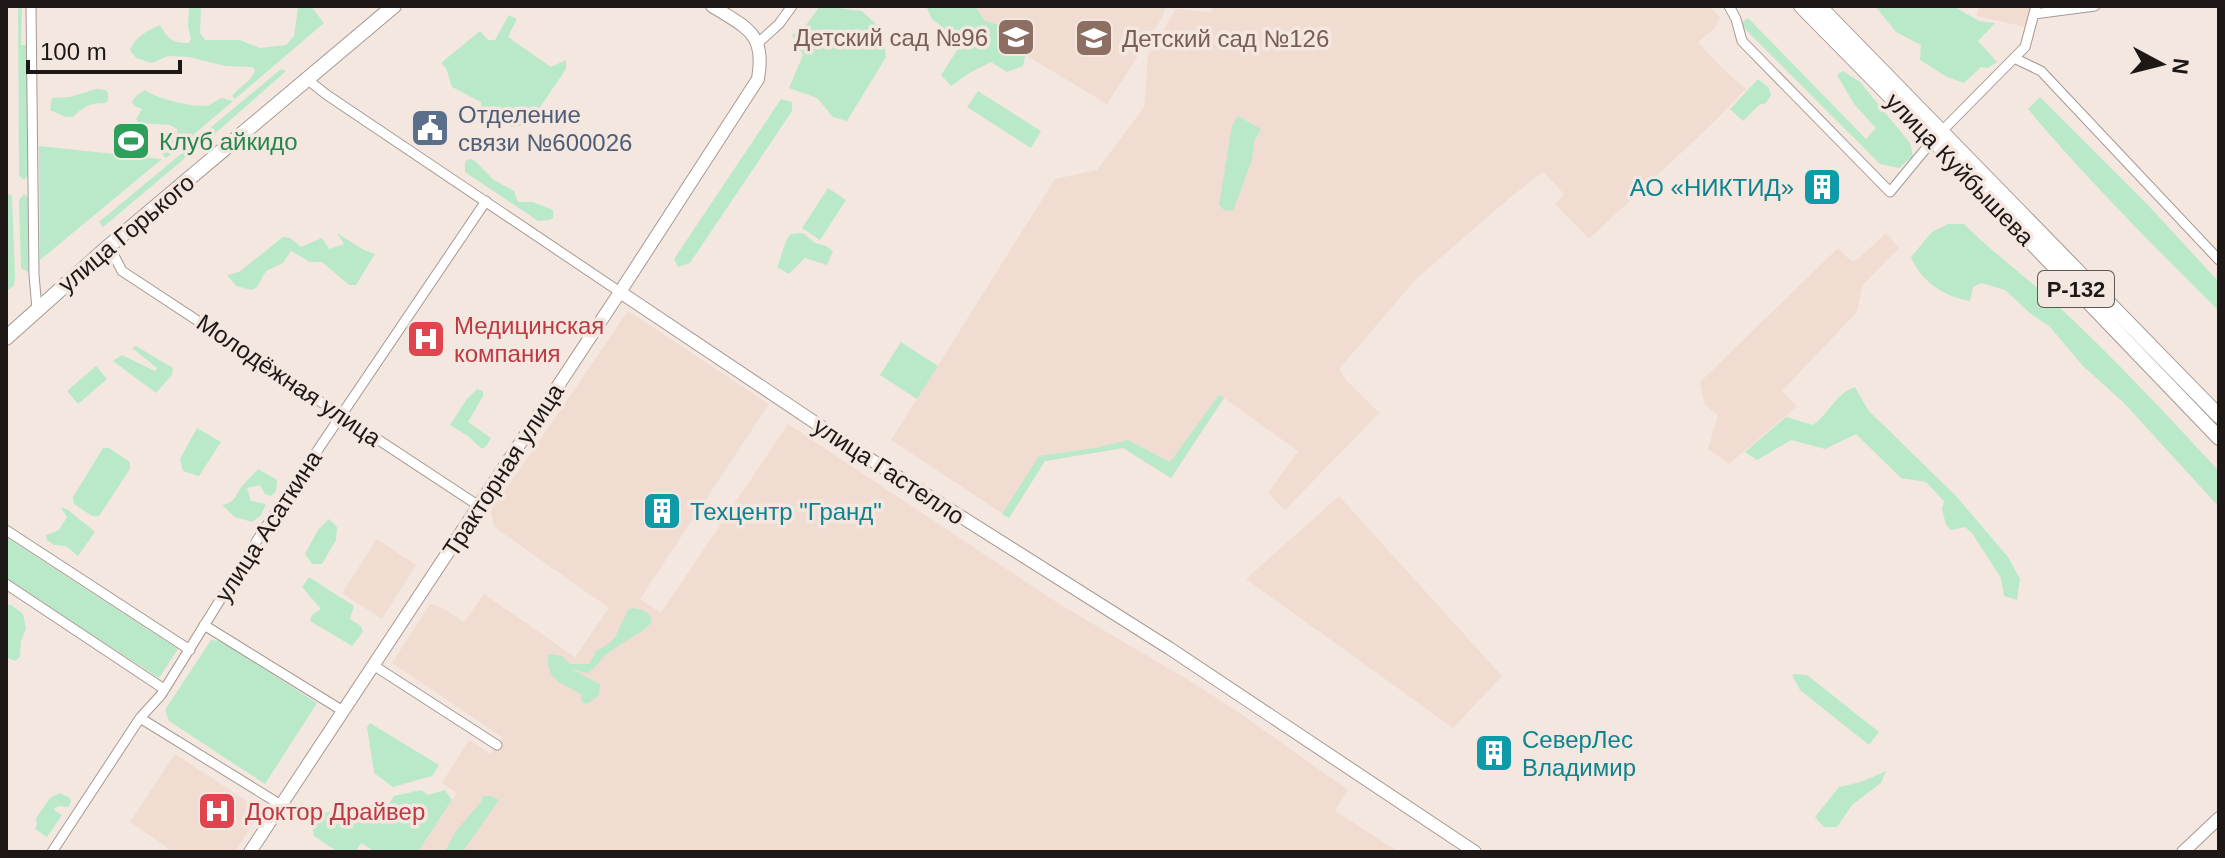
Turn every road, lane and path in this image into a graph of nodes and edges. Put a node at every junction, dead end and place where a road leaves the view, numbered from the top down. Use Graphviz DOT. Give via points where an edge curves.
graph roads {
  1 [pos="31,6"];
  2 [pos="394,6"];
  3 [pos="712,6"];
  4 [pos="792,6"];
  5 [pos="1801,6"];
  6 [pos="1819,6"];
  7 [pos="2095,6"];
  8 [pos="1731,9"];
  9 [pos="2035,10"];
  10 [pos="758,43"];
  11 [pos="2014,58"];
  12 [pos="308,80"];
  13 [pos="1938,136"];
  14 [pos="486,201"];
  15 [pos="109,246"];
  16 [pos="2219,260"];
  17 [pos="620,292"];
  18 [pos="37,309"];
  19 [pos="6,338"];
  20 [pos="342,415"];
  21 [pos="2219,416"];
  22 [pos="2219,438"];
  23 [pos="479,506"];
  24 [pos="6,530"];
  25 [pos="6,584"];
  26 [pos="204,625"];
  27 [pos="190,650"];
  28 [pos="373,665"];
  29 [pos="164,689"];
  30 [pos="343,711"];
  31 [pos="140,718"];
  32 [pos="497,745"];
  33 [pos="281,805"];
  34 [pos="2219,818"];
  35 [pos="52,852"];
  36 [pos="250,852"];
  37 [pos="1475,852"];
  38 [pos="2183,852"];
  1 -- 18 [label="street"];
  2 -- 12 [label="main road, улица Горького"];
  3 -- 10 [label="main road" via="748,29"];
  4 -- 10 [label="street"];
  5 -- 13 [label="main road, улица Куйбышева / Р-132"];
  6 -- 13 [label="main road, улица Куйбышева / Р-132"];
  7 -- 9 [label="street"];
  8 -- 13 [label="street" via="1742,41 1890,192"];
  9 -- 11 [label="street" via="2025,47"];
  10 -- 17 [label="main road, Тракторная улица" via="758,79"];
  11 -- 13 [label="street"];
  11 -- 16 [label="street" via="2041,71"];
  12 -- 14 [label="street, улица Гастелло"];
  12 -- 15 [label="main road, улица Горького"];
  13 -- 21 [label="main road, улица Куйбышева / Р-132"];
  13 -- 22 [label="main road, улица Куйбышева / Р-132"];
  14 -- 17 [label="street, улица Гастелло"];
  14 -- 20 [label="street, улица Асаткина"];
  15 -- 18 [label="main road, улица Горького"];
  15 -- 20 [label="street, Молодёжная улица" via="122,271"];
  17 -- 23 [label="main road, Тракторная улица"];
  17 -- 37 [label="main road, улица Гастелло"];
  18 -- 19 [label="main road, улица Горького"];
  20 -- 23 [label="street, Молодёжная улица"];
  20 -- 26 [label="street, улица Асаткина"];
  23 -- 28 [label="main road, Тракторная улица"];
  24 -- 27 [label="street"];
  25 -- 29 [label="street"];
  26 -- 27 [label="street, улица Асаткина"];
  26 -- 30 [label="street"];
  27 -- 29 [label="street, улица Асаткина"];
  28 -- 30 [label="main road, Тракторная улица"];
  28 -- 32 [label="street"];
  29 -- 31 [label="street, улица Асаткина"];
  30 -- 33 [label="main road, Тракторная улица"];
  31 -- 33 [label="street"];
  31 -- 35 [label="street, улица Асаткина"];
  33 -- 36 [label="main road, Тракторная улица"];
  34 -- 38 [label="main road"];
}
